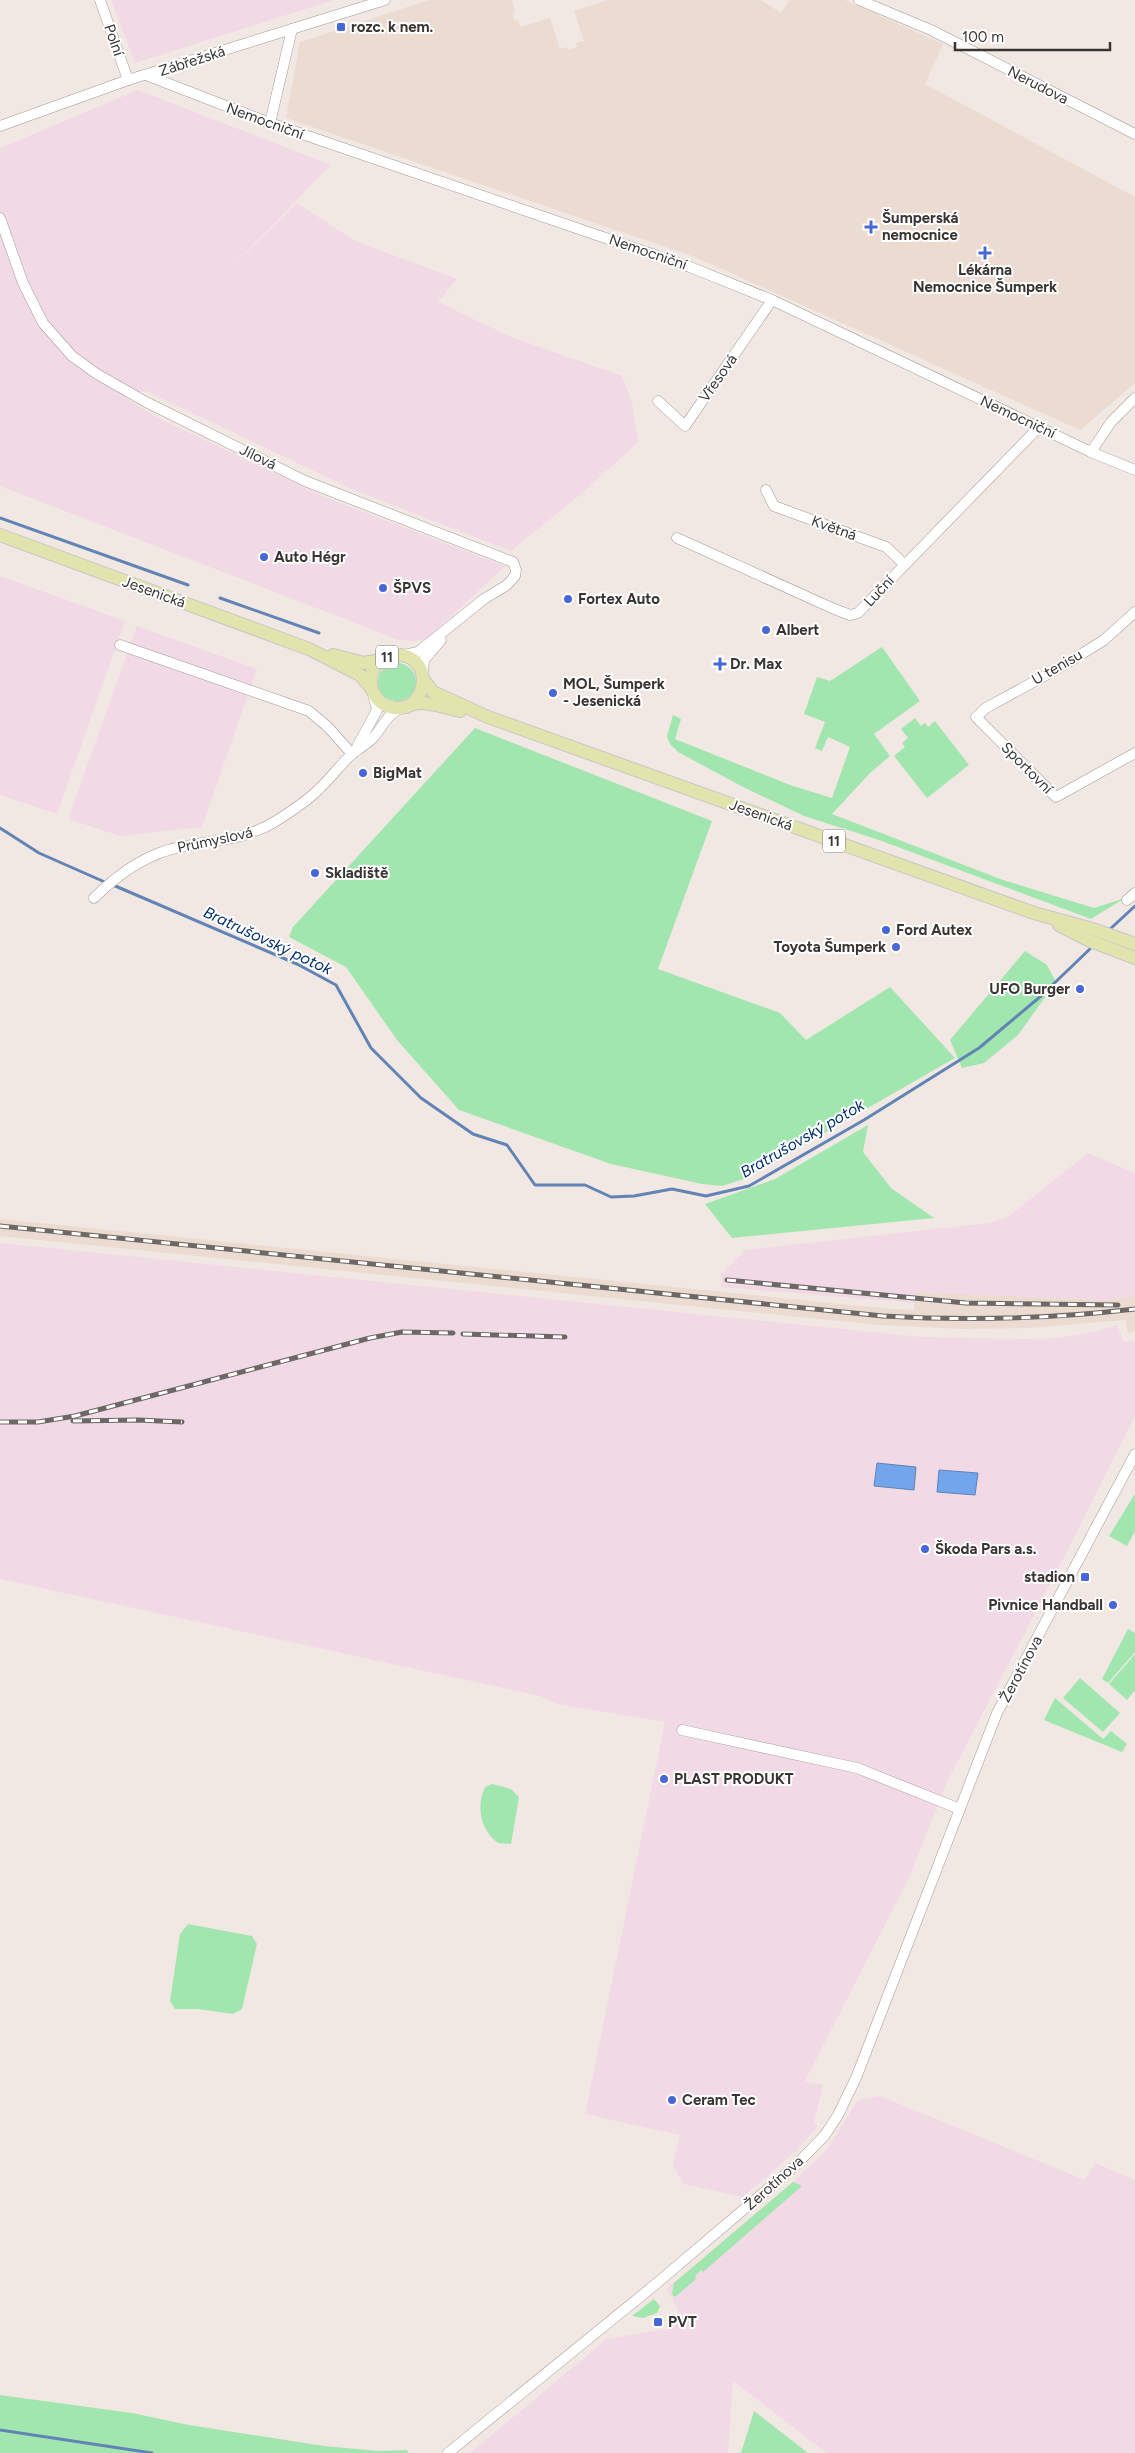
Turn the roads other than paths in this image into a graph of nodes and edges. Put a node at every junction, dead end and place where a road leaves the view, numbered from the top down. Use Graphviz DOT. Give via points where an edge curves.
graph roads {
  1 [pos="100,0"];
  2 [pos="385,0"];
  3 [pos="859,0"];
  4 [pos="292,29"];
  5 [pos="146,76"];
  6 [pos="128,80"];
  7 [pos="270,123"];
  8 [pos="0,126"];
  9 [pos="1135,134"];
  10 [pos="0,218"];
  11 [pos="772,300"];
  12 [pos="1135,398"];
  13 [pos="658,401"];
  14 [pos="1039,428"];
  15 [pos="1091,452"];
  16 [pos="1135,470"];
  17 [pos="766,490"];
  18 [pos="0,535"];
  19 [pos="677,538"];
  20 [pos="904,564"];
  21 [pos="1135,612"];
  22 [pos="455,624"];
  23 [pos="120,645"];
  24 [pos="309,649"];
  25 [pos="401,655"];
  26 [pos="385,658"];
  27 [pos="423,679"];
  28 [pos="372,691"];
  29 [pos="404,707"];
  30 [pos="488,717"];
  31 [pos="976,718"];
  32 [pos="1135,753"];
  33 [pos="352,754"];
  34 [pos="1135,893"];
  35 [pos="98,894"];
  36 [pos="1127,900"];
  37 [pos="1034,913"];
  38 [pos="1135,944"];
  39 [pos="1135,958"];
  40 [pos="1135,1454"];
  41 [pos="1132,1466"];
  42 [pos="682,1730"];
  43 [pos="960,1809"];
  44 [pos="448,2453"];
  1 -- 6 [label="street, Polní"];
  2 -- 4 [label="street, Zábřežská"];
  3 -- 9 [label="street, Nerudova" via="930,30"];
  4 -- 5 [label="street, Zábřežská"];
  4 -- 7 [label="street"];
  5 -- 6 [label="street, Zábřežská"];
  5 -- 7 [label="street, Nemocniční"];
  6 -- 8 [label="street, Zábřežská"];
  7 -- 11 [label="street, Nemocniční" via="690,267"];
  10 -- 22 [label="street, Jílová" via="23,283 44,323 72,356 97,374 146,402 306,481 513,562 516,570 512,581"];
  11 -- 13 [label="street, Vřesová" via="685,426"];
  11 -- 14 [label="street, Nemocniční"];
  12 -- 15 [label="street" via="1111,422"];
  14 -- 15 [label="street, Nemocniční"];
  14 -- 20 [label="street, Luční"];
  15 -- 16 [label="street, Nemocniční"];
  17 -- 20 [label="street, Květná" via="774,506 886,547"];
  18 -- 24 [label="main road, Jesenická / 11"];
  19 -- 20 [label="street, Luční" via="850,615 858,613"];
  21 -- 31 [label="street, U tenisu" via="1104,640 986,708"];
  22 -- 25 [label="street, Jílová" via="418,652"];
  22 -- 27 [label="street, Jílová" via="424,660"];
  23 -- 33 [label="street" via="309,711"];
  24 -- 26 [label="main road, Jesenická / 11" via="364,663"];
  24 -- 28 [label="main road, Jesenická / 11" via="360,675"];
  25 -- 26 [label="main road, Jesenická / 11"];
  25 -- 27 [label="main road, Jesenická / 11" via="416,663"];
  26 -- 28 [label="main road, 11" via="372,673"];
  27 -- 29 [label="main road" via="418,698"];
  27 -- 30 [label="main road, Jesenická / 11" via="433,692"];
  28 -- 29 [label="main road, Jesenická / 11" via="383,704 392,708"];
  28 -- 33 [label="street, Průmyslová" via="377,710"];
  29 -- 30 [label="main road, Jesenická / 11" via="424,703"];
  29 -- 33 [label="street, Průmyslová" via="391,714 376,734"];
  30 -- 37 [label="main road, Jesenická / 11"];
  31 -- 32 [label="street, Sportovní" via="1056,797"];
  33 -- 35 [label="street, Průmyslová" via="312,795 257,832 157,854 117,876"];
  34 -- 36 [label="street"];
  37 -- 38 [label="main road, Jesenická / 11"];
  37 -- 39 [label="main road, Jesenická / 11" via="1090,941"];
  40 -- 41 [label="street, Žerotínova"];
  41 -- 43 [label="street, Žerotínova" via="997,1713"];
  42 -- 43 [label="street" via="857,1768"];
  43 -- 44 [label="street, Žerotínova" via="856,2078 825,2134 795,2166 657,2283"];
}
